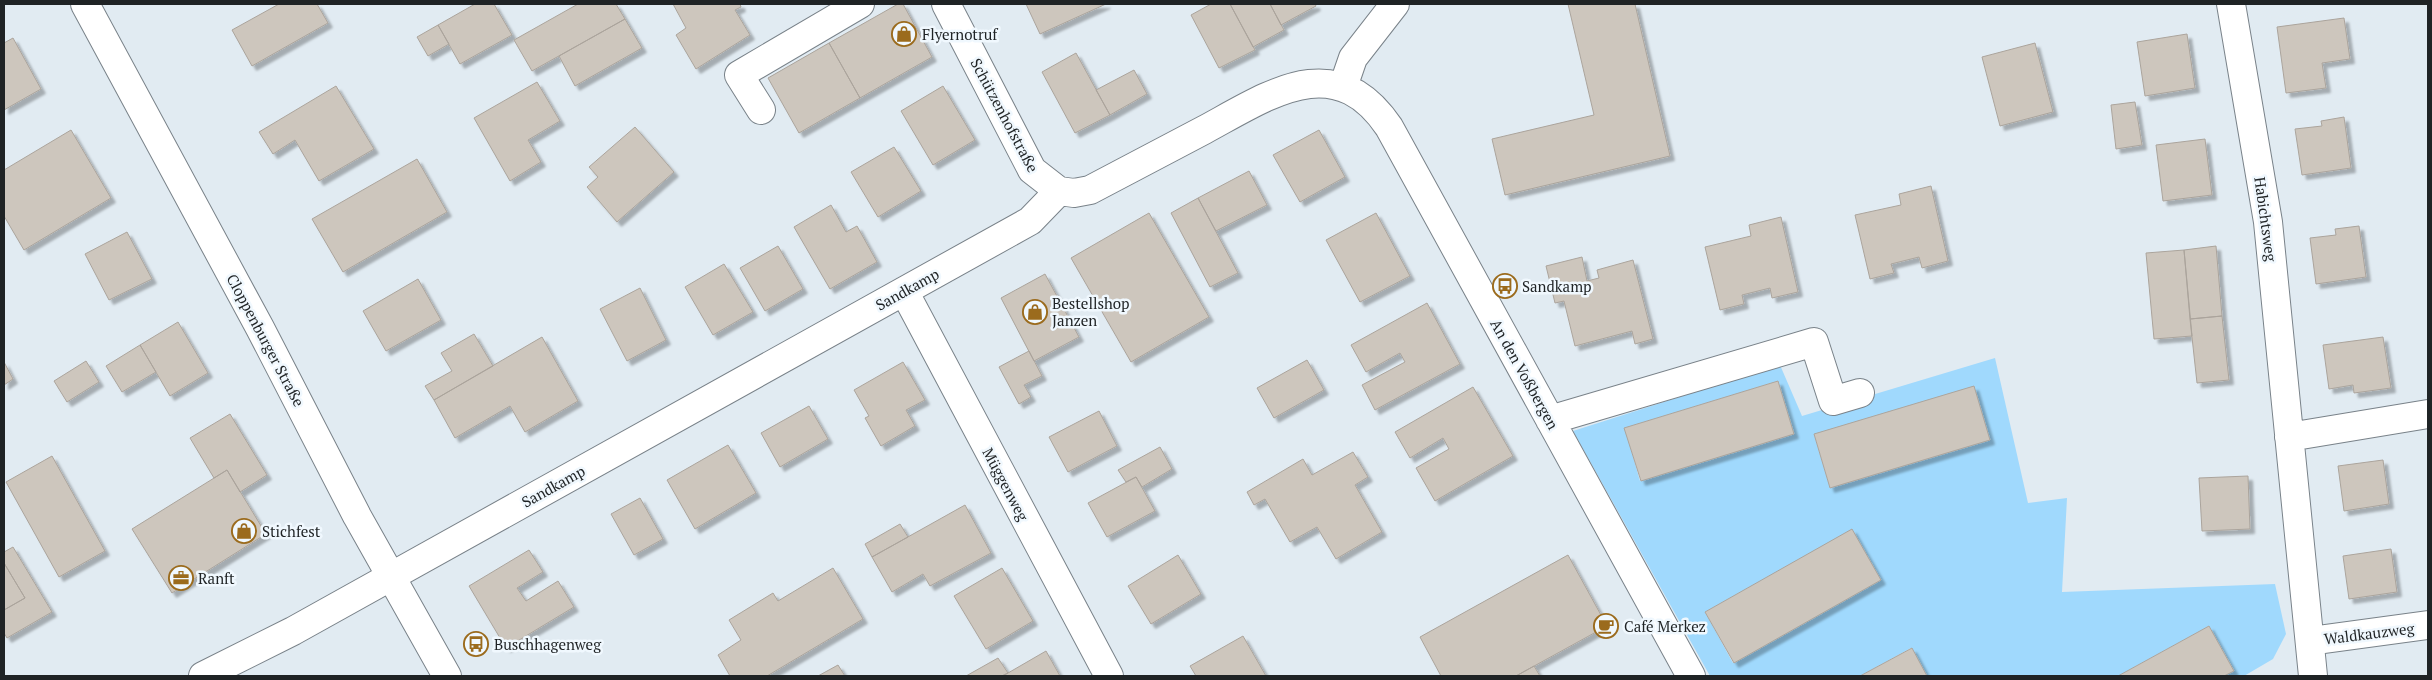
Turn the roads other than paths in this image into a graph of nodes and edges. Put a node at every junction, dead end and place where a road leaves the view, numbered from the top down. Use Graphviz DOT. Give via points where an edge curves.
graph roads {
  1 [pos="85,4"];
  2 [pos="860,4"];
  3 [pos="946,4"];
  4 [pos="1395,4"];
  5 [pos="2231,4"];
  6 [pos="1343,87"];
  7 [pos="761,110"];
  8 [pos="1058,191"];
  9 [pos="904,291"];
  10 [pos="1860,393"];
  11 [pos="2428,414"];
  12 [pos="1550,420"];
  13 [pos="2289,436"];
  14 [pos="391,576"];
  15 [pos="2428,625"];
  16 [pos="2310,641"];
  17 [pos="203,676"];
  18 [pos="447,676"];
  19 [pos="1109,676"];
  20 [pos="1691,676"];
  21 [pos="2314,676"];
  1 -- 14 [label="street, Cloppenburger Straße"];
  2 -- 7 [label="street" via="739,75"];
  3 -- 8 [label="street, Schützenhofstraße" via="1032,170"];
  4 -- 6 [label="street" via="1353,58"];
  5 -- 13 [label="street, Habichtsweg" via="2268,222"];
  6 -- 8 [label="street" via="1324,84 1284,88 1090,190"];
  6 -- 12 [label="street, An den Voßbergen" via="1368,101 1389,128"];
  8 -- 9 [label="street, Sandkamp" via="1030,221"];
  9 -- 14 [label="street, Sandkamp"];
  9 -- 19 [label="street, Müggenweg"];
  10 -- 12 [label="street" via="1833,401 1814,342"];
  11 -- 13 [label="street"];
  12 -- 20 [label="street, An den Voßbergen"];
  13 -- 16 [label="street, Habichtsweg"];
  14 -- 17 [label="street" via="293,631"];
  14 -- 18 [label="street, Cloppenburger Straße"];
  15 -- 16 [label="street, Waldkauzweg"];
  16 -- 21 [label="street, Habichtsweg"];
}
